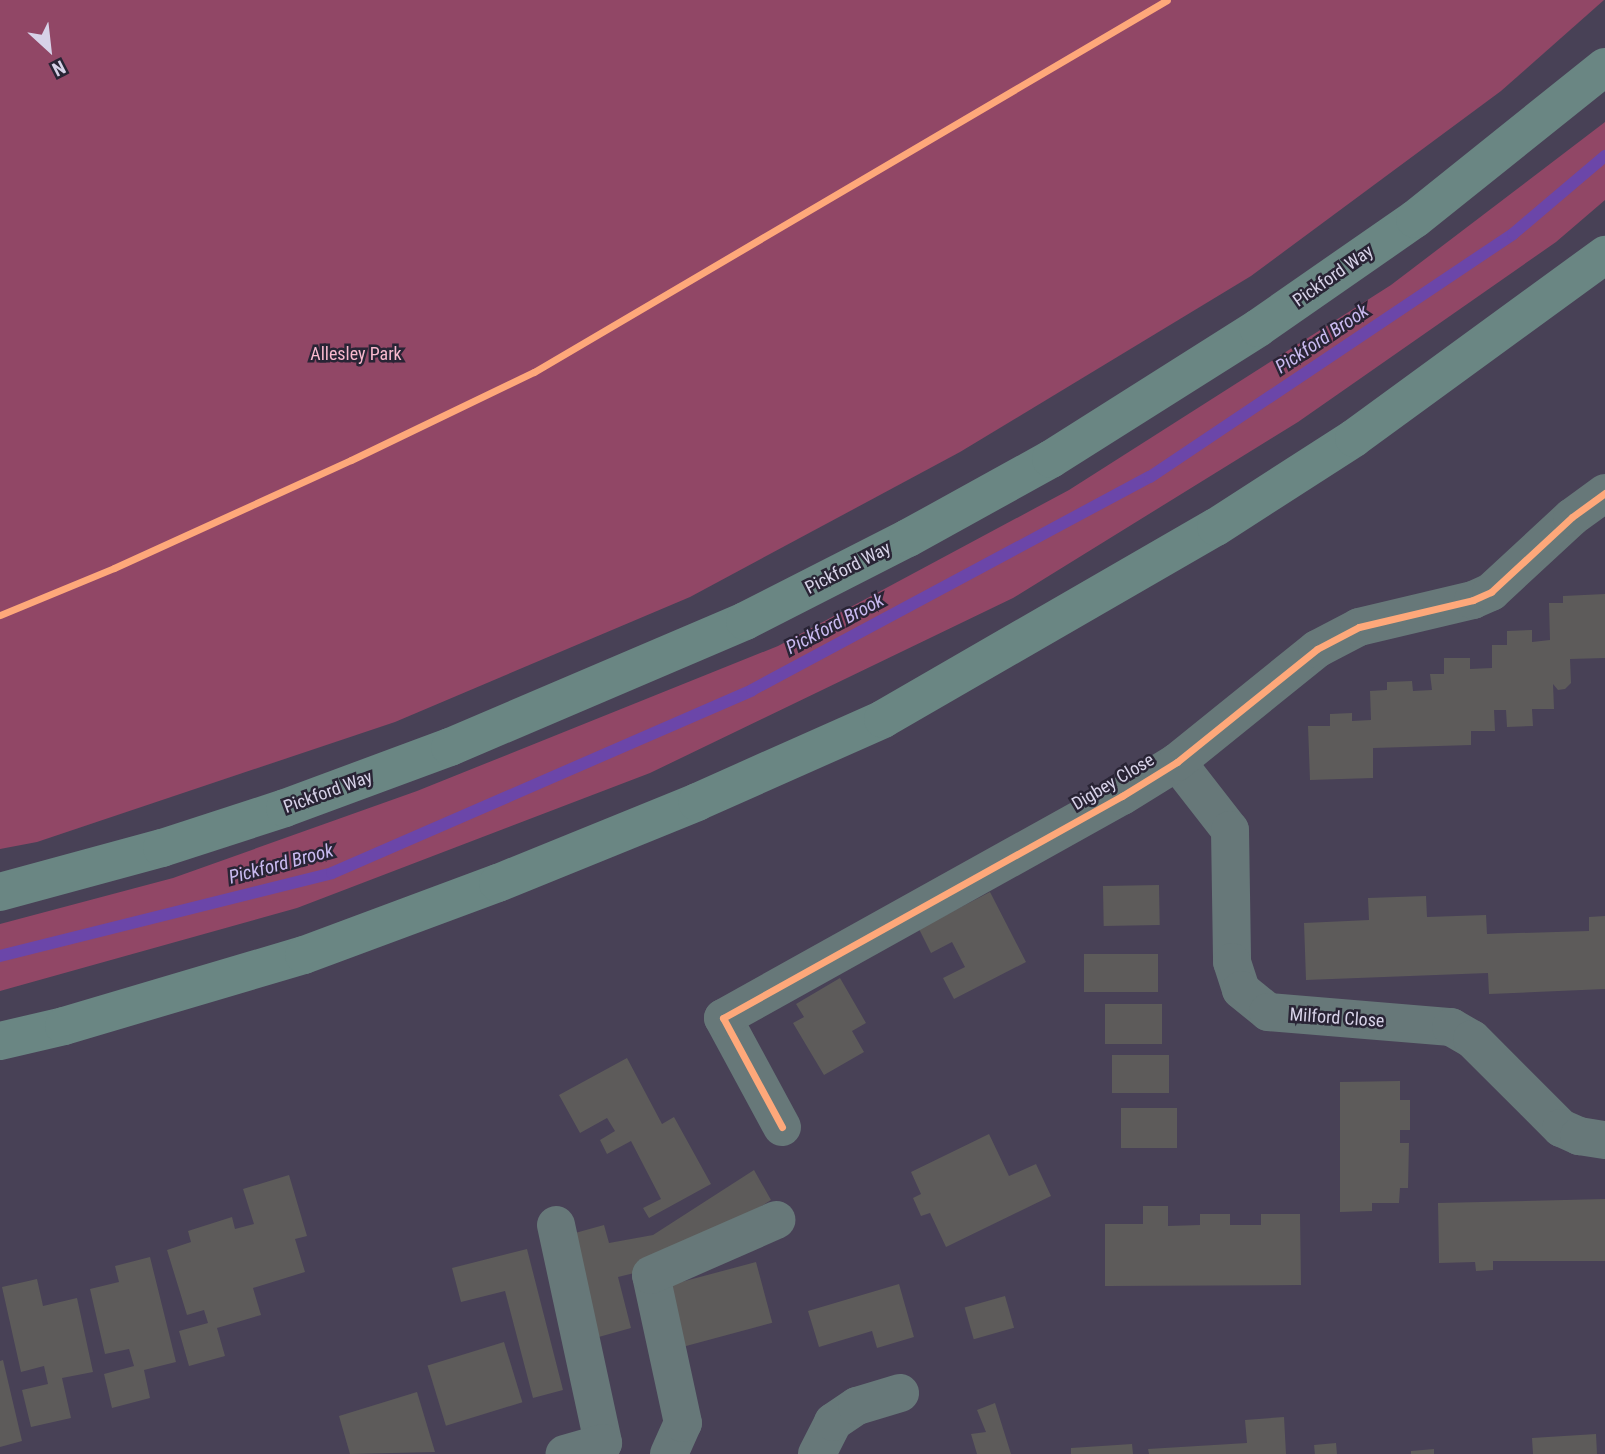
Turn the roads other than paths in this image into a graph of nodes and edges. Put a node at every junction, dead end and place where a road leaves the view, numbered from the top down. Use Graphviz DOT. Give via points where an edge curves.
graph roads {
  1 [pos="1605,67"];
  2 [pos="1605,255"];
  3 [pos="1605,493"];
  4 [pos="1177,762"];
  5 [pos="0,892"];
  6 [pos="0,1041"];
  7 [pos="782,1127"];
  8 [pos="1605,1140"];
  9 [pos="776,1220"];
  10 [pos="556,1225"];
  11 [pos="900,1393"];
  12 [pos="565,1454"];
  13 [pos="669,1454"];
  14 [pos="817,1454"];
  1 -- 5 [label="highway, Pickford Way" via="1415,219 1258,328 1051,459 896,544 745,621 450,747 174,844"];
  2 -- 6 [label="highway" via="1365,430 1228,520 883,719 697,802 304,955"];
  3 -- 4 [label="street, Digbey Close" via="1572,517 1491,592 1359,627 1317,649"];
  4 -- 7 [label="street, Digbey Close" via="723,1018"];
  4 -- 8 [label="street, Milford Close" via="1230,830 1232,962 1241,990 1268,1012 1451,1027 1472,1039 1561,1128"];
  9 -- 13 [label="street" via="651,1275 683,1423"];
  10 -- 12 [label="street" via="603,1443"];
  11 -- 14 [label="street" via="857,1406 833,1422"];
}
